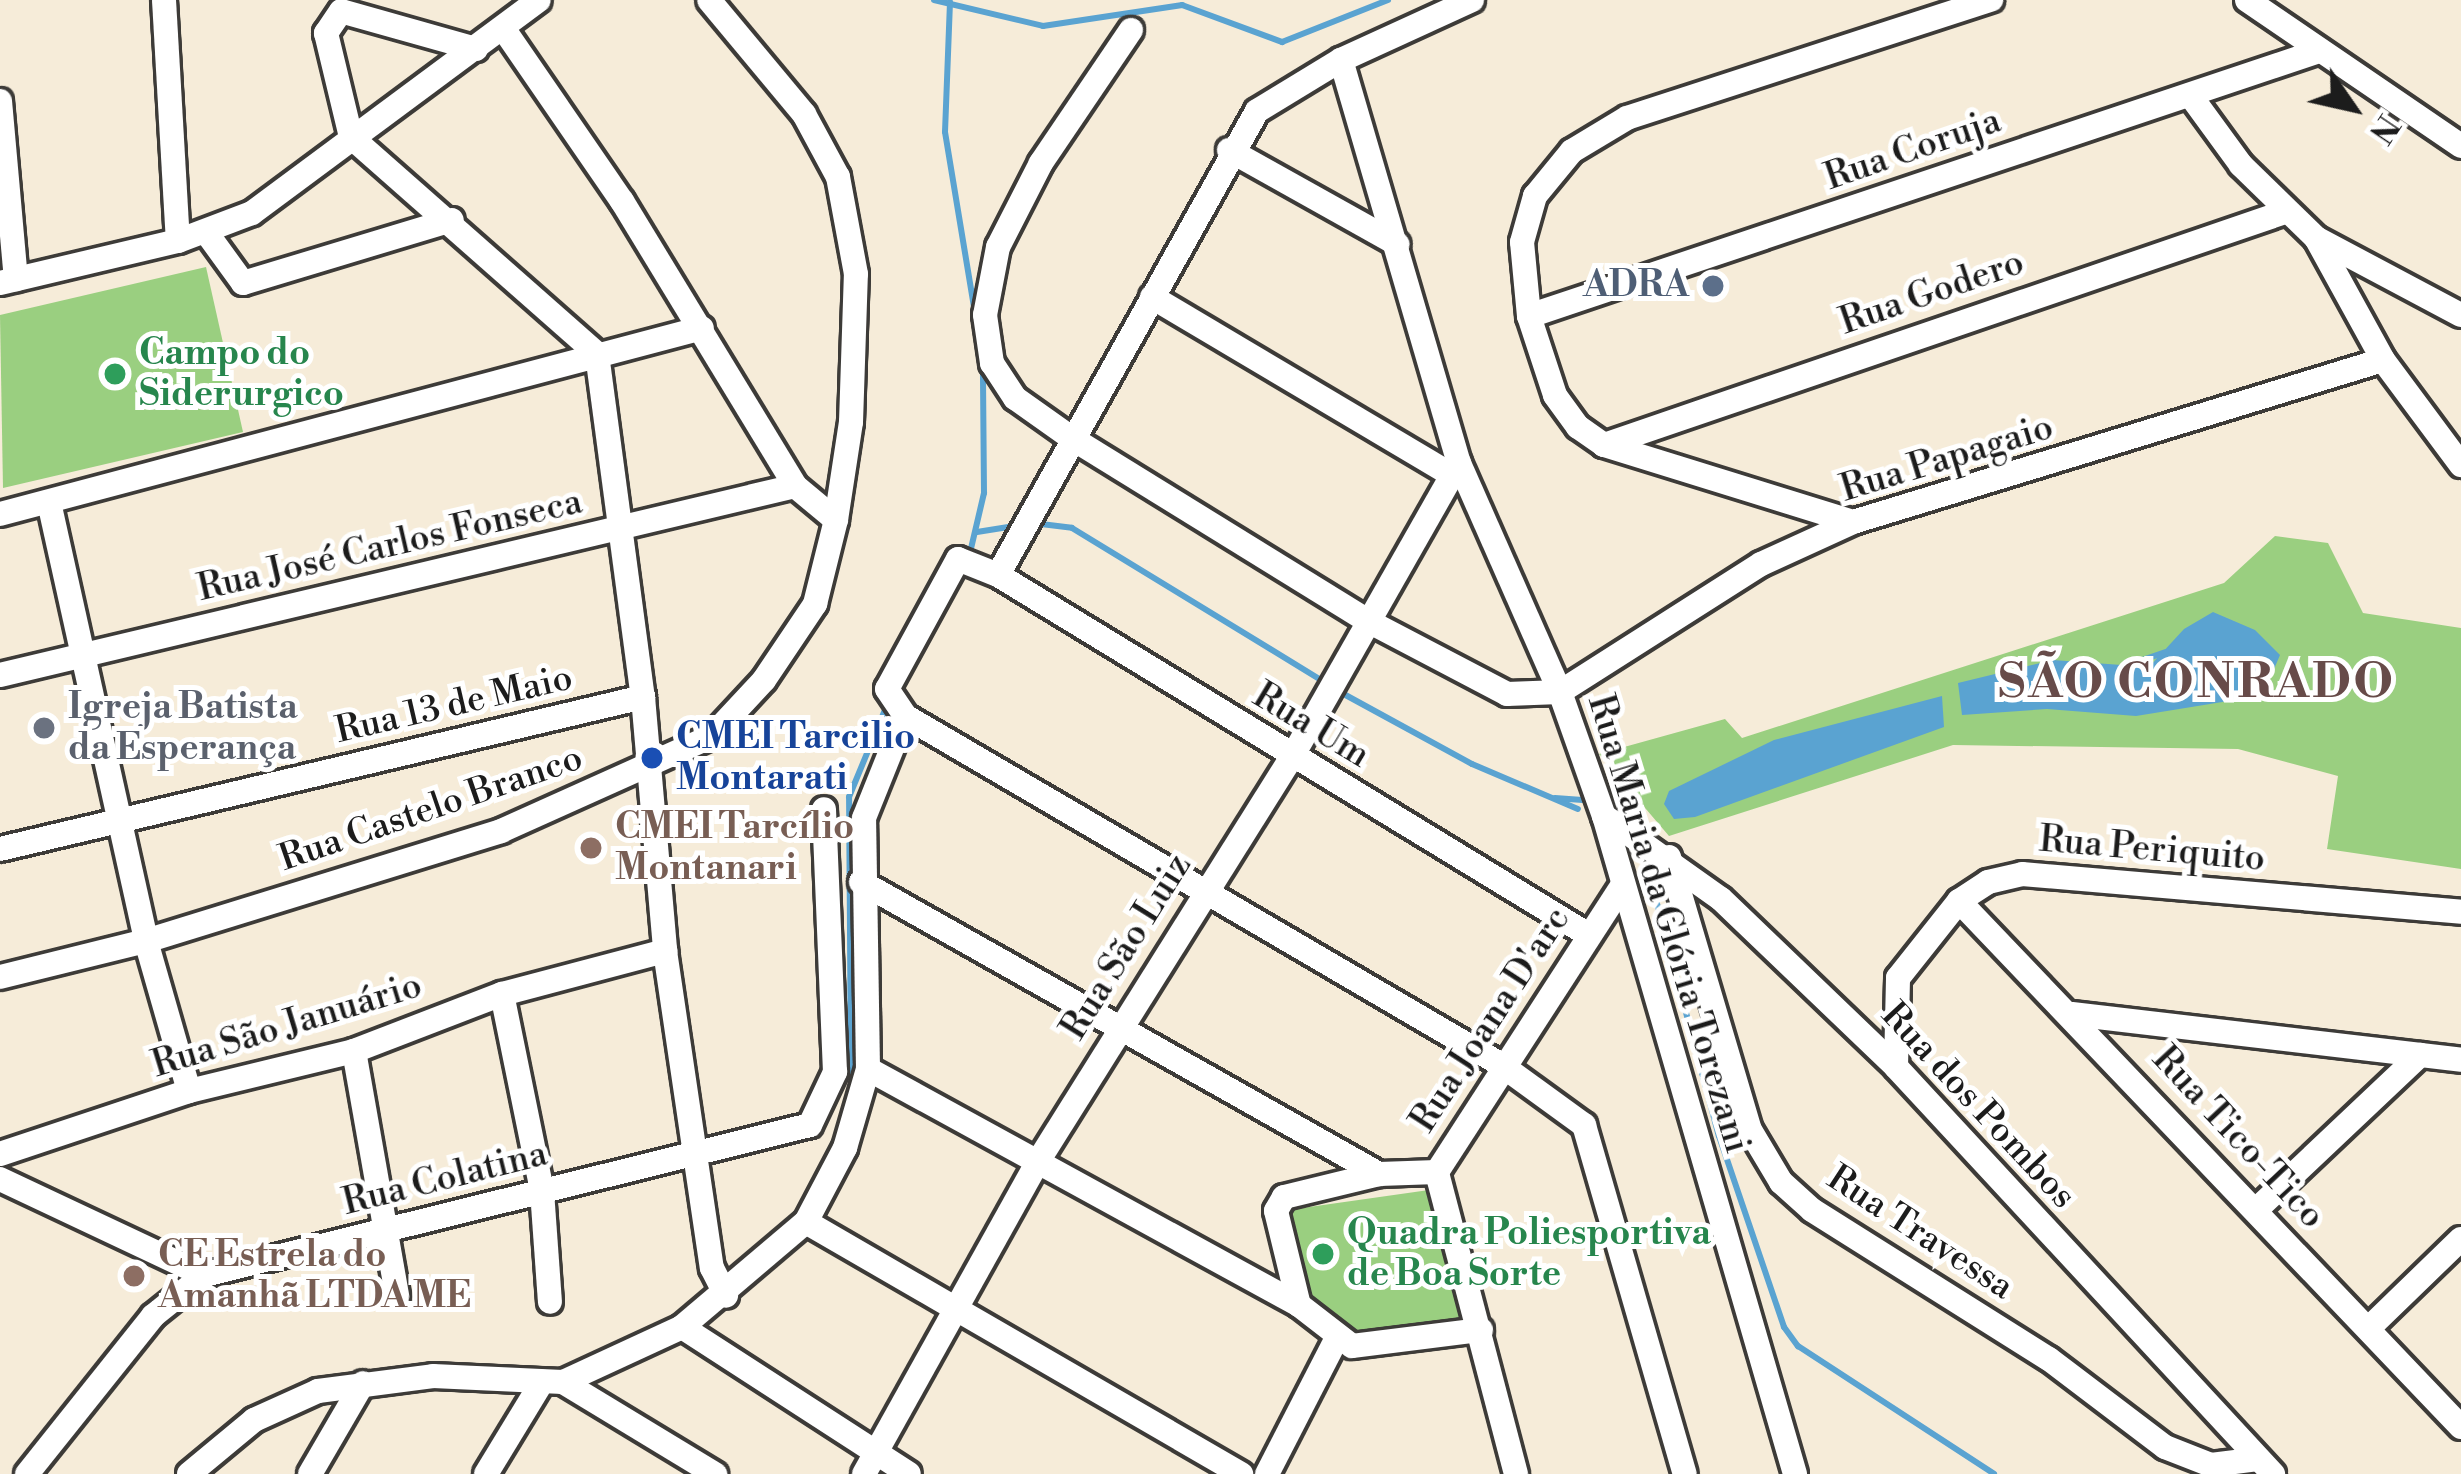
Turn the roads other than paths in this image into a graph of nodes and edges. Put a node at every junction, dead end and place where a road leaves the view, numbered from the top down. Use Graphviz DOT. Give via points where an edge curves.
graph roads {
  1 [pos="164,0"];
  2 [pos="539,0"];
  3 [pos="709,0"];
  4 [pos="1472,0"];
  5 [pos="1991,0"];
  6 [pos="2247,0"];
  7 [pos="503,28"];
  8 [pos="1131,30"];
  9 [pos="476,49"];
  10 [pos="2319,51"];
  11 [pos="1341,60"];
  12 [pos="2190,95"];
  13 [pos="0,100"];
  14 [pos="351,137"];
  15 [pos="2461,146"];
  16 [pos="1229,150"];
  17 [pos="2285,212"];
  18 [pos="452,220"];
  19 [pos="206,232"];
  20 [pos="2316,238"];
  21 [pos="178,241"];
  22 [pos="1396,244"];
  23 [pos="8,281"];
  24 [pos="1152,297"];
  25 [pos="2461,314"];
  26 [pos="1529,316"];
  27 [pos="702,328"];
  28 [pos="597,354"];
  29 [pos="2383,361"];
  30 [pos="1070,437"];
  31 [pos="1604,445"];
  32 [pos="2461,465"];
  33 [pos="1454,468"];
  34 [pos="795,486"];
  35 [pos="49,502"];
  36 [pos="0,514"];
  37 [pos="836,520"];
  38 [pos="1853,522"];
  39 [pos="623,529"];
  40 [pos="998,575"];
  41 [pos="1368,621"];
  42 [pos="84,654"];
  43 [pos="0,675"];
  44 [pos="1560,692"];
  45 [pos="643,697"];
  46 [pos="897,706"];
  47 [pos="1292,757"];
  48 [pos="649,769"];
  49 [pos="824,809"];
  50 [pos="1604,817"];
  51 [pos="118,820"];
  52 [pos="0,849"];
  53 [pos="1669,856"];
  54 [pos="861,882"];
  55 [pos="1206,887"];
  56 [pos="1621,888"];
  57 [pos="1959,901"];
  58 [pos="2461,912"];
  59 [pos="1587,934"];
  60 [pos="146,941"];
  61 [pos="665,951"];
  62 [pos="0,977"];
  63 [pos="502,994"];
  64 [pos="2072,1014"];
  65 [pos="1121,1025"];
  66 [pos="354,1051"];
  67 [pos="2420,1055"];
  68 [pos="2461,1060"];
  69 [pos="1500,1064"];
  70 [pos="1896,1067"];
  71 [pos="868,1069"];
  72 [pos="189,1091"];
  73 [pos="696,1153"];
  74 [pos="0,1154"];
  75 [pos="1037,1163"];
  76 [pos="1437,1172"];
  77 [pos="1378,1174"];
  78 [pos="0,1179"];
  79 [pos="542,1191"];
  80 [pos="2256,1210"];
  81 [pos="806,1222"];
  82 [pos="386,1232"];
  83 [pos="2461,1239"];
  84 [pos="204,1275"];
  85 [pos="397,1296"];
  86 [pos="726,1296"];
  87 [pos="550,1302"];
  88 [pos="958,1304"];
  89 [pos="1299,1305"];
  90 [pos="682,1328"];
  91 [pos="2369,1328"];
  92 [pos="1481,1330"];
  93 [pos="1336,1340"];
  94 [pos="552,1382"];
  95 [pos="362,1383"];
  96 [pos="2461,1427"];
  97 [pos="869,1464"];
  98 [pos="679,1465"];
  99 [pos="2265,1467"];
  100 [pos="27,1474"];
  101 [pos="189,1474"];
  102 [pos="310,1474"];
  103 [pos="487,1474"];
  104 [pos="716,1474"];
  105 [pos="910,1474"];
  106 [pos="1241,1474"];
  107 [pos="1267,1474"];
  108 [pos="1516,1474"];
  109 [pos="1684,1474"];
  110 [pos="1795,1474"];
  1 -- 21 [label="street"];
  2 -- 7 [label="street"];
  3 -- 37 [label="street, Rua Castelo Branco" via="804,114 838,177 856,274 851,422"];
  4 -- 11 [label="street"];
  5 -- 26 [label="street" via="1627,118 1572,151 1535,196 1522,242"];
  6 -- 10 [label="street"];
  7 -- 9 [label="street"];
  7 -- 27 [label="street"];
  8 -- 30 [label="street" via="1041,163 998,247 985,315 992,363 1015,398"];
  9 -- 14 [label="street"];
  9 -- 14 [label="street" via="341,11 326,33"];
  10 -- 12 [label="street, Rua Coruja"];
  10 -- 15 [label="street"];
  11 -- 16 [label="street" via="1257,110"];
  11 -- 22 [label="street, Rua Maria da Glória Torezani"];
  12 -- 17 [label="street"];
  12 -- 26 [label="street, Rua Coruja"];
  13 -- 23 [label="street"];
  14 -- 18 [label="street"];
  14 -- 19 [label="street" via="281,195"];
  16 -- 22 [label="street"];
  16 -- 24 [label="street"];
  17 -- 20 [label="street"];
  17 -- 31 [label="street, Rua Godero"];
  18 -- 19 [label="street" via="243,284"];
  18 -- 28 [label="street"];
  19 -- 21 [label="street"];
  20 -- 25 [label="street"];
  20 -- 29 [label="street"];
  21 -- 23 [label="street"];
  22 -- 33 [label="street, Rua Maria da Glória Torezani"];
  24 -- 30 [label="street"];
  24 -- 33 [label="street"];
  26 -- 31 [label="street" via="1556,395"];
  27 -- 28 [label="street"];
  27 -- 34 [label="street"];
  28 -- 35 [label="street"];
  28 -- 39 [label="street"];
  29 -- 32 [label="street"];
  29 -- 38 [label="street, Rua Papagaio"];
  30 -- 40 [label="street"];
  30 -- 41 [label="street"];
  31 -- 38 [label="street"];
  33 -- 41 [label="street, Rua São Luiz"];
  33 -- 44 [label="street, Rua Maria da Glória Torezani"];
  34 -- 37 [label="street"];
  34 -- 39 [label="street, Rua José Carlos Fonseca"];
  35 -- 36 [label="street"];
  35 -- 42 [label="street"];
  37 -- 48 [label="street, Rua Castelo Branco" via="815,604 764,680 712,736"];
  38 -- 44 [label="street, Rua Papagaio" via="1761,564"];
  39 -- 42 [label="street, Rua José Carlos Fonseca"];
  39 -- 45 [label="street"];
  40 -- 46 [label="street" via="958,559"];
  40 -- 47 [label="street, Rua Um"];
  41 -- 44 [label="street" via="1508,694"];
  41 -- 47 [label="street, Rua São Luiz"];
  42 -- 43 [label="street, Rua José Carlos Fonseca"];
  42 -- 51 [label="street"];
  44 -- 50 [label="street, Rua Maria da Glória Torezani"];
  45 -- 48 [label="street"];
  45 -- 51 [label="street, Rua 13 de Maio"];
  46 -- 54 [label="street" via="864,818"];
  46 -- 55 [label="street"];
  47 -- 55 [label="street, Rua São Luiz"];
  47 -- 59 [label="street, Rua Um"];
  48 -- 60 [label="street, Rua Castelo Branco" via="502,831"];
  48 -- 61 [label="street"];
  49 -- 73 [label="street, Rua Colatina" via="835,1072 820,1116 799,1130"];
  50 -- 53 [label="street, Rua dos Pombos"];
  50 -- 56 [label="street, Rua Maria da Glória Torezani"];
  51 -- 52 [label="street, Rua 13 de Maio"];
  51 -- 60 [label="street"];
  53 -- 70 [label="street, Rua dos Pombos"];
  53 -- 99 [label="street, Rua Travessa" via="1750,1130 1781,1182 1812,1210 2049,1358 2164,1447 2211,1465"];
  54 -- 65 [label="street"];
  54 -- 71 [label="street"];
  55 -- 65 [label="street, Rua São Luiz"];
  55 -- 69 [label="street"];
  56 -- 59 [label="street, Rua Joana D'arc"];
  56 -- 110 [label="street, Rua Maria da Glória Torezani"];
  57 -- 58 [label="street, Rua Periquito" via="1988,882 2022,874"];
  57 -- 64 [label="street, Rua Tico-Tico"];
  57 -- 70 [label="street, Rua Periquito" via="1898,978"];
  59 -- 69 [label="street, Rua Joana D'arc"];
  60 -- 62 [label="street, Rua Castelo Branco"];
  60 -- 72 [label="street"];
  61 -- 63 [label="street, Rua São Januário"];
  61 -- 73 [label="street"];
  63 -- 66 [label="street, Rua São Januário"];
  63 -- 79 [label="street"];
  64 -- 67 [label="street"];
  64 -- 80 [label="street, Rua Tico-Tico"];
  65 -- 75 [label="street, Rua São Luiz"];
  65 -- 77 [label="street"];
  66 -- 72 [label="street, Rua São Januário"];
  66 -- 82 [label="street"];
  67 -- 68 [label="street"];
  67 -- 80 [label="street"];
  69 -- 76 [label="street, Rua Joana D'arc"];
  69 -- 109 [label="street" via="1584,1125 1598,1151"];
  70 -- 99 [label="street, Rua dos Pombos"];
  71 -- 75 [label="street"];
  71 -- 81 [label="street" via="844,1148"];
  72 -- 74 [label="street, Rua São Januário"];
  73 -- 79 [label="street, Rua Colatina"];
  73 -- 86 [label="street" via="712,1268"];
  75 -- 88 [label="street, Rua São Luiz"];
  75 -- 89 [label="street"];
  76 -- 77 [label="street"];
  76 -- 92 [label="street, Rua Joana D'arc"];
  77 -- 89 [label="street" via="1277,1203"];
  78 -- 84 [label="street"];
  79 -- 82 [label="street, Rua Colatina"];
  79 -- 87 [label="street"];
  80 -- 91 [label="street, Rua Tico-Tico"];
  81 -- 86 [label="street"];
  81 -- 88 [label="street"];
  82 -- 84 [label="street, Rua Colatina"];
  82 -- 85 [label="street"];
  83 -- 91 [label="street"];
  84 -- 100 [label="street, Rua Colatina" via="153,1316"];
  86 -- 90 [label="street"];
  88 -- 97 [label="street, Rua São Luiz"];
  88 -- 106 [label="street"];
  89 -- 93 [label="street"];
  90 -- 94 [label="street"];
  90 -- 97 [label="street"];
  91 -- 96 [label="street, Rua Tico-Tico"];
  92 -- 93 [label="street" via="1369,1347"];
  92 -- 108 [label="street, Rua Joana D'arc"];
  93 -- 107 [label="street"];
  94 -- 95 [label="street" via="434,1376"];
  94 -- 98 [label="street"];
  94 -- 103 [label="street"];
  95 -- 101 [label="street" via="318,1391 254,1420"];
  95 -- 102 [label="street"];
  97 -- 105 [label="street"];
  98 -- 104 [label="street"];
}
